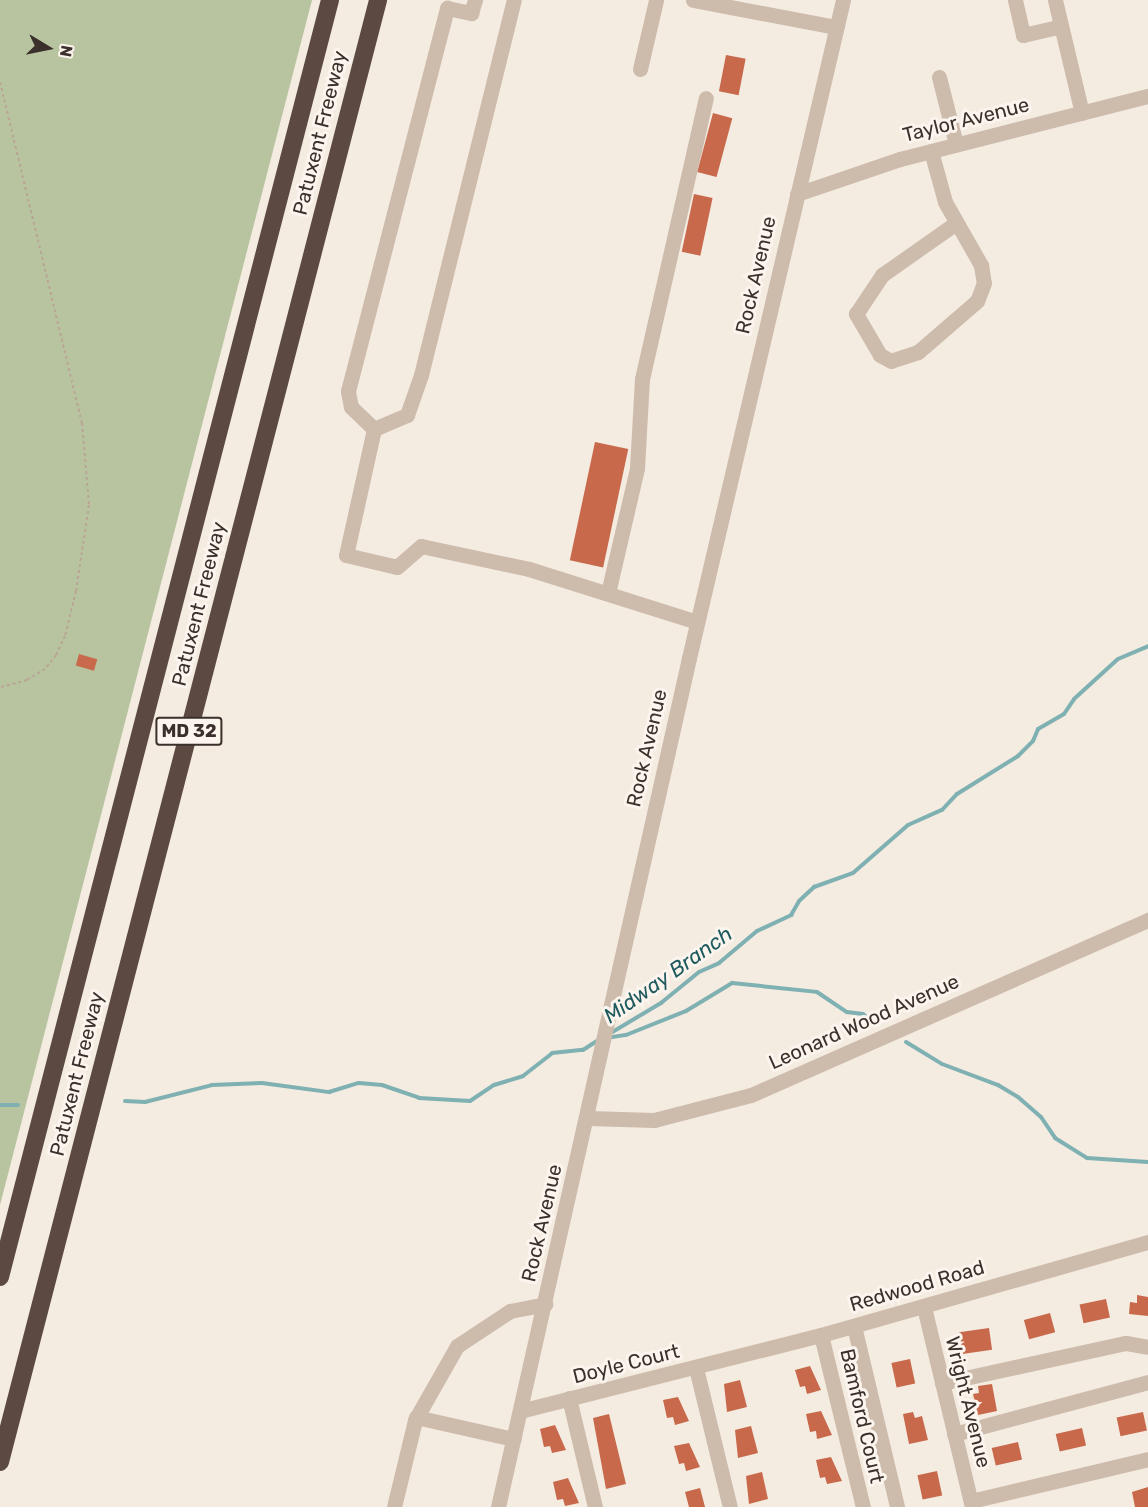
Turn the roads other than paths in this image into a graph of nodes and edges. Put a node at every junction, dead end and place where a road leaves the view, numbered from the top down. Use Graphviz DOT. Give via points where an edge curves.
graph roads {
  1 [pos="330,0"];
  2 [pos="378,0"];
  3 [pos="475,0"];
  4 [pos="514,0"];
  5 [pos="656,0"];
  6 [pos="693,0"];
  7 [pos="843,0"];
  8 [pos="1016,0"];
  9 [pos="1055,0"];
  10 [pos="754,5"];
  11 [pos="1061,26"];
  12 [pos="836,27"];
  13 [pos="640,69"];
  14 [pos="939,78"];
  15 [pos="1148,96"];
  16 [pos="706,98"];
  17 [pos="1082,112"];
  18 [pos="956,144"];
  19 [pos="931,151"];
  20 [pos="797,194"];
  21 [pos="956,223"];
  22 [pos="374,429"];
  23 [pos="608,594"];
  24 [pos="697,622"];
  25 [pos="1148,920"];
  26 [pos="587,1118"];
  27 [pos="1146,1245"];
  28 [pos="0,1277"];
  29 [pos="545,1304"];
  30 [pos="924,1307"];
  31 [pos="854,1326"];
  32 [pos="821,1335"];
  33 [pos="1148,1347"];
  34 [pos="696,1368"];
  35 [pos="1148,1382"];
  36 [pos="942,1383"];
  37 [pos="569,1398"];
  38 [pos="527,1409"];
  39 [pos="416,1417"];
  40 [pos="954,1434"];
  41 [pos="514,1439"];
  42 [pos="1148,1459"];
  43 [pos="0,1462"];
  44 [pos="971,1504"];
  45 [pos="394,1507"];
  46 [pos="498,1507"];
  47 [pos="595,1507"];
  48 [pos="729,1507"];
  49 [pos="862,1507"];
  50 [pos="897,1507"];
  1 -- 28 [label="highway, Patuxent Freeway / MD 32"];
  2 -- 43 [label="highway, Patuxent Freeway / MD 32"];
  3 -- 22 [label="street" via="471,13 447,8 348,391 351,407"];
  4 -- 22 [label="street" via="407,415"];
  5 -- 13 [label="street"];
  6 -- 10 [label="street"];
  7 -- 12 [label="street, Rock Avenue"];
  8 -- 11 [label="street" via="1023,35"];
  9 -- 11 [label="street"];
  10 -- 12 [label="street"];
  11 -- 17 [label="street"];
  12 -- 20 [label="street, Rock Avenue"];
  14 -- 18 [label="street"];
  15 -- 17 [label="street, Taylor Avenue"];
  16 -- 23 [label="street" via="642,379 638,468"];
  17 -- 18 [label="street, Taylor Avenue"];
  18 -- 19 [label="street, Taylor Avenue"];
  19 -- 20 [label="street, Taylor Avenue" via="850,173"];
  19 -- 21 [label="street" via="945,202"];
  20 -- 24 [label="street, Rock Avenue"];
  21 -- 21 [label="street" via="981,265 984,283 977,301 918,352 891,361 880,356 856,314 864,297 882,275"];
  22 -- 23 [label="street" via="346,555 397,567 421,546 528,569"];
  23 -- 24 [label="street"];
  24 -- 26 [label="street, Rock Avenue"];
  25 -- 26 [label="street, Leonard Wood Avenue" via="751,1095 654,1120"];
  26 -- 29 [label="street, Rock Avenue"];
  27 -- 30 [label="street, Redwood Road"];
  29 -- 38 [label="street, Rock Avenue"];
  29 -- 39 [label="street" via="510,1311 457,1346"];
  30 -- 31 [label="street, Redwood Road"];
  30 -- 36 [label="street, Wright Avenue"];
  31 -- 32 [label="street, Redwood Road"];
  31 -- 50 [label="street"];
  32 -- 34 [label="street, Redwood Road"];
  32 -- 49 [label="street, Bamford Court"];
  33 -- 36 [label="street" via="1126,1343"];
  34 -- 37 [label="street, Doyle Court"];
  34 -- 48 [label="street, Doyle Court"];
  35 -- 40 [label="street"];
  36 -- 40 [label="street, Wright Avenue"];
  37 -- 38 [label="street"];
  37 -- 47 [label="street, Doyle Court"];
  38 -- 41 [label="street, Rock Avenue"];
  39 -- 41 [label="street"];
  39 -- 45 [label="street"];
  40 -- 44 [label="street, Wright Avenue"];
  41 -- 46 [label="street, Rock Avenue"];
  42 -- 44 [label="street"];
}
